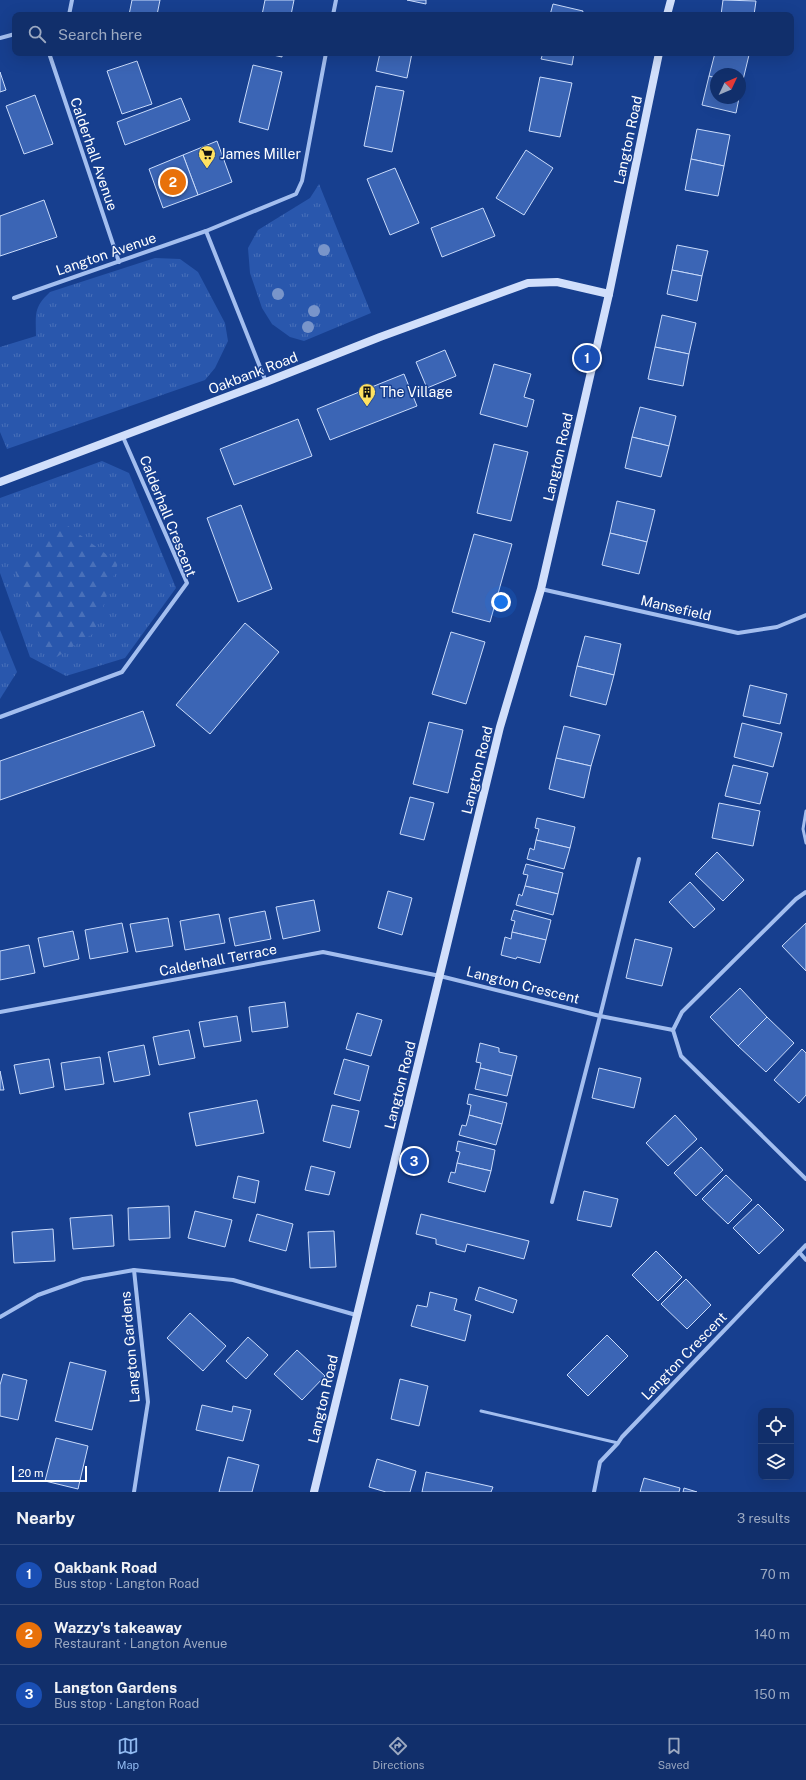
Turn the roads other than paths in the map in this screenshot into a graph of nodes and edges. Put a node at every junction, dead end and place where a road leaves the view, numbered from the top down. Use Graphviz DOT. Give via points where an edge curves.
graph roads {
  1 [pos="72,0"];
  2 [pos="336,0"];
  3 [pos="671,0"];
  4 [pos="70,12"];
  5 [pos="334,12"];
  6 [pos="669,12"];
  7 [pos="12,35"];
  8 [pos="0,38"];
  9 [pos="50,56"];
  10 [pos="325,56"];
  11 [pos="659,56"];
  12 [pos="206,231"];
  13 [pos="118,262"];
  14 [pos="609,294"];
  15 [pos="14,298"];
  16 [pos="266,382"];
  17 [pos="123,436"];
  18 [pos="0,482"];
  19 [pos="541,589"];
  20 [pos="806,615"];
  21 [pos="0,717"];
  22 [pos="806,811"];
  23 [pos="806,843"];
  24 [pos="639,859"];
  25 [pos="806,892"];
  26 [pos="440,976"];
  27 [pos="0,1012"];
  28 [pos="600,1016"];
  29 [pos="673,1030"];
  30 [pos="806,1179"];
  31 [pos="552,1202"];
  32 [pos="806,1245"];
  33 [pos="799,1252"];
  34 [pos="806,1260"];
  35 [pos="134,1270"];
  36 [pos="356,1315"];
  37 [pos="0,1317"];
  38 [pos="481,1411"];
  39 [pos="618,1443"];
  40 [pos="134,1492"];
  41 [pos="314,1492"];
  42 [pos="594,1492"];
  1 -- 4 [label="street"];
  2 -- 5 [label="street"];
  3 -- 6 [label="street"];
  7 -- 8 [label="street"];
  9 -- 13 [label="street, Calderhall Avenue"];
  10 -- 12 [label="street, Langton Avenue" via="302,181 296,194"];
  11 -- 14 [label="street, Langton Road"];
  12 -- 13 [label="street, Langton Avenue"];
  12 -- 16 [label="street"];
  13 -- 15 [label="street, Langton Avenue"];
  14 -- 16 [label="street, Oakbank Road" via="557,282 528,282"];
  14 -- 19 [label="street, Langton Road"];
  16 -- 17 [label="street, Oakbank Road"];
  17 -- 18 [label="street, Oakbank Road"];
  17 -- 21 [label="street, Calderhall Crescent" via="187,583 122,672"];
  19 -- 20 [label="street, Mansefield" via="738,633 777,627"];
  19 -- 26 [label="street, Langton Road" via="500,727"];
  22 -- 23 [label="lane" via="803,828"];
  24 -- 28 [label="street"];
  25 -- 29 [label="street" via="682,1012"];
  26 -- 27 [label="street, Calderhall Terrace" via="323,952"];
  26 -- 28 [label="street, Langton Crescent"];
  26 -- 36 [label="street, Langton Road"];
  28 -- 29 [label="street, Langton Crescent"];
  28 -- 31 [label="street"];
  29 -- 30 [label="street" via="681,1056"];
  32 -- 33 [label="street, Langton Crescent"];
  33 -- 34 [label="street"];
  33 -- 39 [label="street, Langton Crescent"];
  35 -- 36 [label="street, Langton Gardens" via="233,1280"];
  35 -- 37 [label="street, Langton Gardens" via="83,1278 38,1295"];
  35 -- 40 [label="street, Langton Gardens" via="148,1402"];
  36 -- 41 [label="street, Langton Road"];
  38 -- 39 [label="lane"];
  39 -- 42 [label="street, Langton Crescent" via="600,1462"];
}
